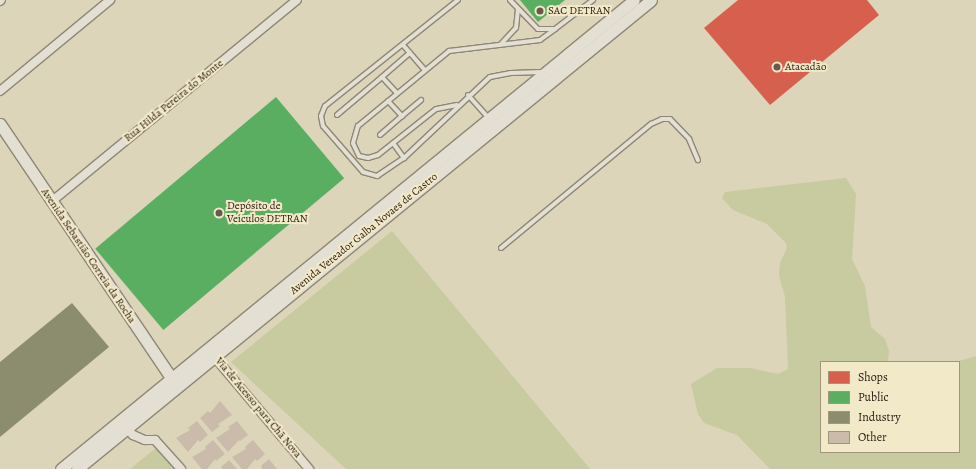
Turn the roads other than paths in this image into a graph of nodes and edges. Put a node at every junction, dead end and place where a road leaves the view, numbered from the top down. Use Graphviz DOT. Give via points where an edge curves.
graph roads {
  1 [pos="110,0"];
  2 [pos="297,0"];
  3 [pos="458,0"];
  4 [pos="510,0"];
  5 [pos="593,0"];
  6 [pos="634,0"];
  7 [pos="651,0"];
  8 [pos="518,9"];
  9 [pos="555,29"];
  10 [pos="403,45"];
  11 [pos="500,45"];
  12 [pos="410,53"];
  13 [pos="425,70"];
  14 [pos="544,72"];
  15 [pos="382,76"];
  16 [pos="0,90"];
  17 [pos="397,93"];
  18 [pos="468,95"];
  19 [pos="421,100"];
  20 [pos="388,101"];
  21 [pos="458,105"];
  22 [pos="337,115"];
  23 [pos="402,116"];
  24 [pos="492,121"];
  25 [pos="0,124"];
  26 [pos="380,135"];
  27 [pos="393,144"];
  28 [pos="404,158"];
  29 [pos="698,160"];
  30 [pos="51,202"];
  31 [pos="501,248"];
  32 [pos="207,347"];
  33 [pos="214,357"];
  34 [pos="174,382"];
  35 [pos="126,428"];
  36 [pos="61,469"];
  37 [pos="77,469"];
  38 [pos="181,469"];
  39 [pos="309,469"];
  1 -- 16 [label="street"];
  2 -- 30 [label="street, Rua Hilda Pereira do Monte"];
  3 -- 10 [label="lane"];
  4 -- 8 [label="lane"];
  5 -- 9 [label="lane"];
  6 -- 14 [label="street, Avenida Vereador Galba Novaes de Castro"];
  7 -- 24 [label="street, Avenida Vereador Galba Novaes de Castro"];
  8 -- 9 [label="lane" via="538,29"];
  8 -- 11 [label="lane" via="516,28"];
  9 -- 11 [label="lane" via="540,40"];
  10 -- 12 [label="lane"];
  10 -- 28 [label="lane" via="325,106 321,116 322,126 363,172 370,176 377,176"];
  11 -- 13 [label="lane" via="449,51"];
  12 -- 13 [label="lane"];
  12 -- 15 [label="lane"];
  13 -- 17 [label="lane"];
  14 -- 18 [label="lane" via="510,73 490,78"];
  14 -- 24 [label="street, Avenida Vereador Galba Novaes de Castro"];
  15 -- 17 [label="lane"];
  15 -- 22 [label="lane"];
  17 -- 20 [label="lane"];
  18 -- 21 [label="lane"];
  18 -- 24 [label="lane"];
  19 -- 23 [label="lane"];
  20 -- 23 [label="lane"];
  20 -- 27 [label="lane" via="358,126 353,143 359,156 368,158 378,155"];
  21 -- 27 [label="lane" via="436,109"];
  21 -- 28 [label="lane" via="436,131"];
  23 -- 26 [label="lane"];
  24 -- 32 [label="street, Avenida Vereador Galba Novaes de Castro"];
  24 -- 33 [label="street, Avenida Vereador Galba Novaes de Castro"];
  25 -- 30 [label="street, Avenida Sebastião Correia da Rocha"];
  27 -- 28 [label="lane"];
  29 -- 31 [label="lane" via="689,139 670,119 662,119 651,124"];
  30 -- 34 [label="street, Avenida Sebastião Correia da Rocha"];
  32 -- 33 [label="street, Via de Acesso para Chã Nova"];
  32 -- 34 [label="street, Avenida Vereador Galba Novaes de Castro"];
  33 -- 34 [label="street, Avenida Vereador Galba Novaes de Castro"];
  33 -- 39 [label="street, Via de Acesso para Chã Nova"];
  34 -- 35 [label="street, Avenida Vereador Galba Novaes de Castro"];
  34 -- 36 [label="street, Avenida Vereador Galba Novaes de Castro"];
  35 -- 37 [label="street, Avenida Vereador Galba Novaes de Castro"];
  35 -- 38 [label="street" via="133,435 145,440 155,440"];
}
